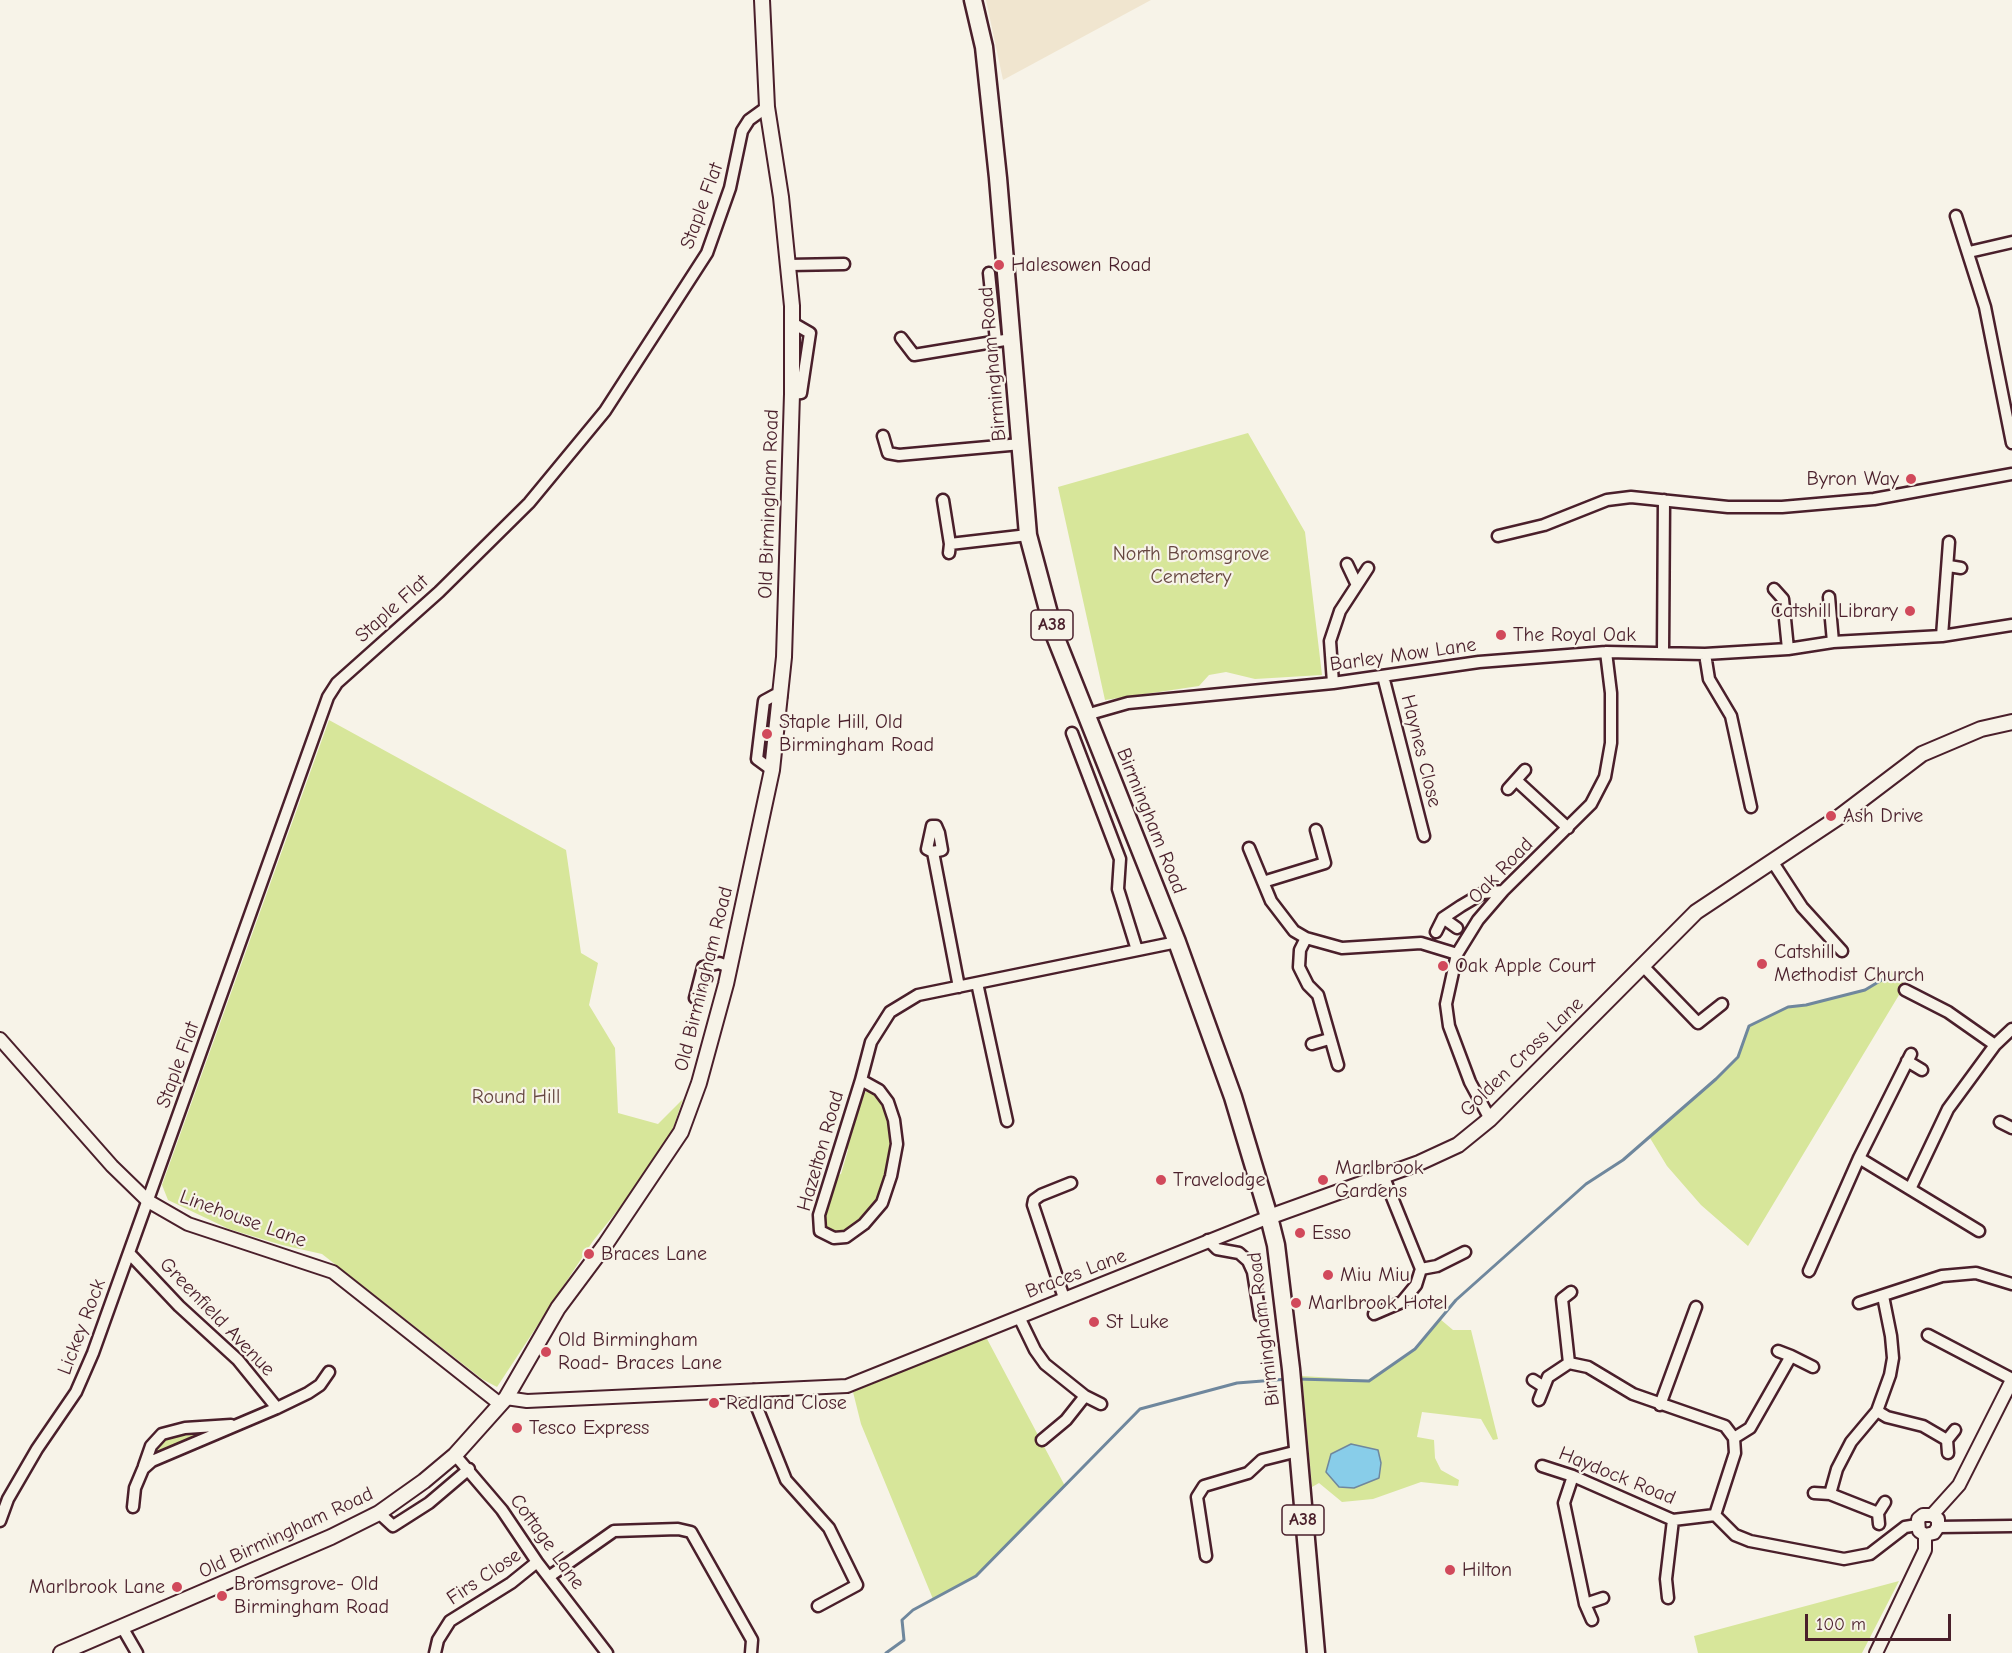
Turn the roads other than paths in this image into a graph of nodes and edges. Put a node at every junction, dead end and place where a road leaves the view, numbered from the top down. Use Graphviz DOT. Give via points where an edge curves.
graph roads {
  1 [pos="762,0"];
  2 [pos="974,0"];
  3 [pos="767,107"];
  4 [pos="1956,216"];
  5 [pos="2012,242"];
  6 [pos="1969,252"];
  7 [pos="844,264"];
  8 [pos="789,265"];
  9 [pos="989,273"];
  10 [pos="791,322"];
  11 [pos="901,338"];
  12 [pos="1003,340"];
  13 [pos="792,394"];
  14 [pos="2008,399"];
  15 [pos="883,436"];
  16 [pos="2012,443"];
  17 [pos="1021,444"];
  18 [pos="2012,474"];
  19 [pos="943,500"];
  20 [pos="1664,500"];
  21 [pos="1028,535"];
  22 [pos="1498,536"];
  23 [pos="1949,542"];
  24 [pos="1347,564"];
  25 [pos="1949,566"];
  26 [pos="1368,568"];
  27 [pos="1961,568"];
  28 [pos="1356,583"];
  29 [pos="1774,589"];
  30 [pos="1829,597"];
  31 [pos="2012,625"];
  32 [pos="1942,636"];
  33 [pos="1833,642"];
  34 [pos="1788,649"];
  35 [pos="1606,652"];
  36 [pos="1663,652"];
  37 [pos="1705,654"];
  38 [pos="1383,676"];
  39 [pos="1334,683"];
  40 [pos="1086,715"];
  41 [pos="2012,722"];
  42 [pos="1072,733"];
  43 [pos="1525,770"];
  44 [pos="1517,781"];
  45 [pos="1508,789"];
  46 [pos="1751,807"];
  47 [pos="1568,828"];
  48 [pos="1316,830"];
  49 [pos="1424,836"];
  50 [pos="1249,848"];
  51 [pos="933,852"];
  52 [pos="1772,861"];
  53 [pos="1263,882"];
  54 [pos="1503,891"];
  55 [pos="1443,918"];
  56 [pos="1457,928"];
  57 [pos="1436,932"];
  58 [pos="1306,938"];
  59 [pos="1177,942"];
  60 [pos="1833,942"];
  61 [pos="1137,950"];
  62 [pos="1824,950"];
  63 [pos="1842,951"];
  64 [pos="1457,954"];
  65 [pos="1642,965"];
  66 [pos="729,966"];
  67 [pos="977,983"];
  68 [pos="959,987"];
  69 [pos="1905,990"];
  70 [pos="695,998"];
  71 [pos="1722,1004"];
  72 [pos="2012,1029"];
  73 [pos="0,1039"];
  74 [pos="1329,1039"];
  75 [pos="1312,1044"];
  76 [pos="1995,1045"];
  77 [pos="1338,1065"];
  78 [pos="1922,1070"];
  79 [pos="861,1080"];
  80 [pos="1491,1119"];
  81 [pos="1007,1121"];
  82 [pos="2000,1122"];
  83 [pos="2012,1128"];
  84 [pos="1859,1158"];
  85 [pos="1383,1175"];
  86 [pos="1071,1184"];
  87 [pos="1910,1189"];
  88 [pos="148,1201"];
  89 [pos="1269,1217"];
  90 [pos="1979,1232"];
  91 [pos="1208,1240"];
  92 [pos="129,1252"];
  93 [pos="1465,1252"];
  94 [pos="1421,1269"];
  95 [pos="1809,1271"];
  96 [pos="2012,1284"];
  97 [pos="1561,1296"];
  98 [pos="1884,1296"];
  99 [pos="1064,1298"];
  100 [pos="1859,1303"];
  101 [pos="1696,1306"];
  102 [pos="1374,1314"];
  103 [pos="1260,1316"];
  104 [pos="1019,1317"];
  105 [pos="1928,1335"];
  106 [pos="1778,1351"];
  107 [pos="1791,1356"];
  108 [pos="1569,1363"];
  109 [pos="1812,1367"];
  110 [pos="329,1372"];
  111 [pos="1533,1380"];
  112 [pos="2012,1380"];
  113 [pos="1544,1387"];
  114 [pos="754,1390"];
  115 [pos="1085,1396"];
  116 [pos="1539,1400"];
  117 [pos="503,1401"];
  118 [pos="1101,1404"];
  119 [pos="1660,1405"];
  120 [pos="277,1408"];
  121 [pos="1876,1412"];
  122 [pos="239,1425"];
  123 [pos="1955,1431"];
  124 [pos="1734,1437"];
  125 [pos="1042,1440"];
  126 [pos="1947,1440"];
  127 [pos="1298,1452"];
  128 [pos="1948,1453"];
  129 [pos="455,1455"];
  130 [pos="1542,1466"];
  131 [pos="143,1469"];
  132 [pos="469,1469"];
  133 [pos="1573,1476"];
  134 [pos="1814,1493"];
  135 [pos="1830,1494"];
  136 [pos="1885,1502"];
  137 [pos="133,1507"];
  138 [pos="379,1513"];
  139 [pos="1878,1513"];
  140 [pos="1715,1515"];
  141 [pos="1932,1515"];
  142 [pos="1673,1520"];
  143 [pos="0,1521"];
  144 [pos="1879,1524"];
  145 [pos="2012,1526"];
  146 [pos="1938,1527"];
  147 [pos="1921,1530"];
  148 [pos="1206,1556"];
  149 [pos="537,1562"];
  150 [pos="550,1576"];
  151 [pos="1603,1598"];
  152 [pos="1668,1598"];
  153 [pos="1585,1605"];
  154 [pos="818,1606"];
  155 [pos="1592,1620"];
  156 [pos="122,1627"];
  157 [pos="61,1653"];
  158 [pos="136,1653"];
  159 [pos="435,1653"];
  160 [pos="607,1653"];
  161 [pos="751,1653"];
  162 [pos="1316,1653"];
  163 [pos="1876,1653"];
  1 -- 3 [label="main road, Old Birmingham Road"];
  2 -- 12 [label="highway, Birmingham Road / A38" via="990,100"];
  3 -- 8 [label="main road, Old Birmingham Road"];
  3 -- 88 [label="street, Staple Flat" via="749,120 742,131 730,188 707,254 605,411 529,503 439,592 337,683 328,697"];
  4 -- 6 [label="street"];
  5 -- 6 [label="street"];
  6 -- 14 [label="street"];
  7 -- 8 [label="street"];
  8 -- 10 [label="main road, Old Birmingham Road"];
  9 -- 12 [label="street"];
  10 -- 13 [label="main road, Old Birmingham Road"];
  10 -- 13 [label="street" via="810,333 801,393"];
  11 -- 12 [label="street" via="914,355"];
  12 -- 17 [label="highway, Birmingham Road / A38"];
  13 -- 66 [label="main road, Old Birmingham Road" via="781,697 772,770"];
  14 -- 16 [label="street"];
  15 -- 17 [label="street" via="888,453 899,455"];
  17 -- 21 [label="highway, Birmingham Road / A38"];
  18 -- 20 [label="street" via="1874,499 1782,507 1728,507"];
  19 -- 21 [label="street" via="949,549"];
  20 -- 22 [label="street" via="1606,500 1544,525"];
  20 -- 36 [label="street"];
  21 -- 40 [label="highway, Birmingham Road / A38" via="1055,636"];
  23 -- 25 [label="street"];
  24 -- 28 [label="street"];
  25 -- 27 [label="street"];
  25 -- 32 [label="street"];
  26 -- 28 [label="street"];
  28 -- 39 [label="street" via="1340,611 1330,641"];
  29 -- 34 [label="street" via="1784,599"];
  30 -- 33 [label="street"];
  31 -- 32 [label="street, Barley Mow Lane"];
  32 -- 33 [label="street, Barley Mow Lane"];
  33 -- 34 [label="street, Barley Mow Lane"];
  34 -- 37 [label="street, Barley Mow Lane"];
  35 -- 36 [label="street, Barley Mow Lane"];
  35 -- 38 [label="street, Barley Mow Lane" via="1479,662"];
  35 -- 47 [label="street, Oak Road" via="1611,693 1610,755 1592,804"];
  36 -- 37 [label="street, Barley Mow Lane"];
  37 -- 46 [label="street" via="1709,679 1731,716"];
  38 -- 39 [label="street, Barley Mow Lane"];
  38 -- 49 [label="street, Haynes Close"];
  39 -- 40 [label="street, Barley Mow Lane" via="1128,704"];
  40 -- 59 [label="highway, Birmingham Road / A38"];
  41 -- 52 [label="main road, Golden Cross Lane" via="1981,729 1922,754 1839,817"];
  42 -- 61 [label="street" via="1120,859 1118,889"];
  43 -- 44 [label="street"];
  44 -- 45 [label="street"];
  44 -- 47 [label="street"];
  47 -- 54 [label="street, Oak Road"];
  48 -- 53 [label="street" via="1325,863"];
  50 -- 53 [label="street"];
  51 -- 68 [label="street"];
  52 -- 60 [label="street" via="1802,907"];
  52 -- 65 [label="main road, Golden Cross Lane" via="1696,912"];
  53 -- 58 [label="street" via="1288,924"];
  54 -- 55 [label="street" via="1483,893"];
  54 -- 64 [label="street, Oak Road" via="1478,920"];
  55 -- 56 [label="street"];
  55 -- 57 [label="street"];
  58 -- 64 [label="street" via="1342,948 1421,943"];
  58 -- 74 [label="street" via="1300,950 1299,967 1318,995"];
  59 -- 61 [label="street, Hazelton Road"];
  59 -- 89 [label="highway, Birmingham Road / A38" via="1233,1097"];
  60 -- 62 [label="street"];
  60 -- 63 [label="street"];
  61 -- 67 [label="street, Hazelton Road"];
  64 -- 80 [label="street, Oak Road" via="1446,1004 1449,1026 1470,1082"];
  65 -- 71 [label="street" via="1698,1023"];
  65 -- 80 [label="main road, Golden Cross Lane"];
  66 -- 70 [label="street" via="719,963 704,967"];
  66 -- 117 [label="main road, Old Birmingham Road" via="699,1083 681,1132 558,1308"];
  67 -- 68 [label="street, Hazelton Road"];
  67 -- 81 [label="street"];
  68 -- 79 [label="street, Hazelton Road" via="918,995 890,1012 871,1042"];
  69 -- 76 [label="street" via="1948,1012"];
  72 -- 76 [label="street"];
  73 -- 88 [label="street, Linehouse Lane"];
  74 -- 75 [label="street"];
  74 -- 77 [label="street"];
  76 -- 87 [label="street" via="1948,1109"];
  78 -- 84 [label="street" via="1909,1058"];
  79 -- 79 [label="street, Hazelton Road" via="879,1090 888,1102 897,1144 882,1203 864,1224 846,1237 834,1238 820,1231 819,1215"];
  80 -- 85 [label="main road, Golden Cross Lane" via="1458,1144"];
  82 -- 83 [label="street"];
  84 -- 87 [label="street"];
  84 -- 95 [label="street"];
  85 -- 89 [label="main road, Golden Cross Lane"];
  85 -- 94 [label="street"];
  86 -- 99 [label="street" via="1041,1195 1033,1205"];
  87 -- 90 [label="street"];
  88 -- 92 [label="street, Lickey Rock"];
  88 -- 117 [label="street, Linehouse Lane" via="188,1224 333,1272"];
  89 -- 91 [label="street, Braces Lane"];
  89 -- 127 [label="highway, Birmingham Road / A38" via="1276,1245"];
  91 -- 99 [label="street, Braces Lane"];
  91 -- 103 [label="street, Birmingham Road" via="1217,1249 1239,1253 1248,1261"];
  92 -- 120 [label="street, Greenfield Avenue" via="179,1306 238,1360"];
  92 -- 143 [label="street, Lickey Rock" via="76,1392 37,1449"];
  93 -- 94 [label="street"];
  94 -- 102 [label="street" via="1416,1285 1402,1302"];
  96 -- 98 [label="street" via="1976,1273 1942,1276"];
  97 -- 108 [label="street"];
  98 -- 100 [label="street"];
  98 -- 121 [label="street" via="1893,1358"];
  99 -- 104 [label="street, Braces Lane"];
  101 -- 119 [label="street"];
  104 -- 114 [label="street, Braces Lane" via="847,1386"];
  104 -- 115 [label="street" via="1045,1364"];
  105 -- 112 [label="street"];
  106 -- 107 [label="street"];
  107 -- 109 [label="street"];
  107 -- 124 [label="street" via="1750,1428"];
  108 -- 113 [label="street" via="1548,1377"];
  108 -- 119 [label="street" via="1588,1367 1632,1394"];
  110 -- 120 [label="street" via="320,1385"];
  111 -- 113 [label="street"];
  112 -- 141 [label="street" via="1959,1485"];
  113 -- 116 [label="street"];
  114 -- 117 [label="street, Braces Lane"];
  114 -- 154 [label="street" via="756,1405 786,1480 829,1528 857,1585"];
  115 -- 118 [label="street"];
  115 -- 125 [label="street" via="1066,1420"];
  117 -- 129 [label="main road, Old Birmingham Road"];
  119 -- 124 [label="street" via="1725,1426"];
  120 -- 122 [label="street"];
  121 -- 126 [label="street" via="1923,1426"];
  121 -- 135 [label="street" via="1851,1443 1837,1469"];
  122 -- 131 [label="street" via="152,1461"];
  122 -- 131 [label="street" via="184,1428 162,1434 151,1446"];
  123 -- 126 [label="street"];
  124 -- 140 [label="street" via="1735,1453"];
  126 -- 128 [label="street"];
  127 -- 148 [label="street" via="1263,1460 1248,1473 1204,1486 1197,1497"];
  127 -- 162 [label="highway, Birmingham Road / A38"];
  129 -- 132 [label="street, Cottage Lane"];
  129 -- 138 [label="main road, Old Birmingham Road"];
  130 -- 133 [label="street, Haydock Road"];
  131 -- 137 [label="street"];
  132 -- 138 [label="street" via="429,1503 393,1526"];
  132 -- 149 [label="street, Cottage Lane"];
  133 -- 142 [label="street, Haydock Road"];
  133 -- 153 [label="street" via="1564,1503"];
  134 -- 135 [label="street"];
  135 -- 139 [label="street"];
  136 -- 139 [label="street"];
  138 -- 156 [label="main road, Old Birmingham Road" via="297,1553"];
  139 -- 144 [label="street"];
  140 -- 142 [label="street, Haydock Road"];
  140 -- 147 [label="street" via="1735,1535 1750,1541 1845,1559 1870,1554 1905,1527"];
  141 -- 146 [label="street" via="1938,1520"];
  141 -- 147 [label="street" via="1918,1519"];
  142 -- 152 [label="street" via="1660,1580"];
  145 -- 146 [label="street"];
  146 -- 147 [label="street" via="1934,1533"];
  147 -- 163 [label="street" via="1925,1550"];
  149 -- 150 [label="street, Cottage Lane"];
  149 -- 159 [label="street, Firs Close" via="450,1621"];
  150 -- 160 [label="street, Cottage Lane"];
  150 -- 161 [label="street" via="614,1531 692,1532 753,1640"];
  151 -- 153 [label="street"];
  153 -- 155 [label="street"];
  156 -- 157 [label="main road, Old Birmingham Road"];
  156 -- 158 [label="street"];
}
